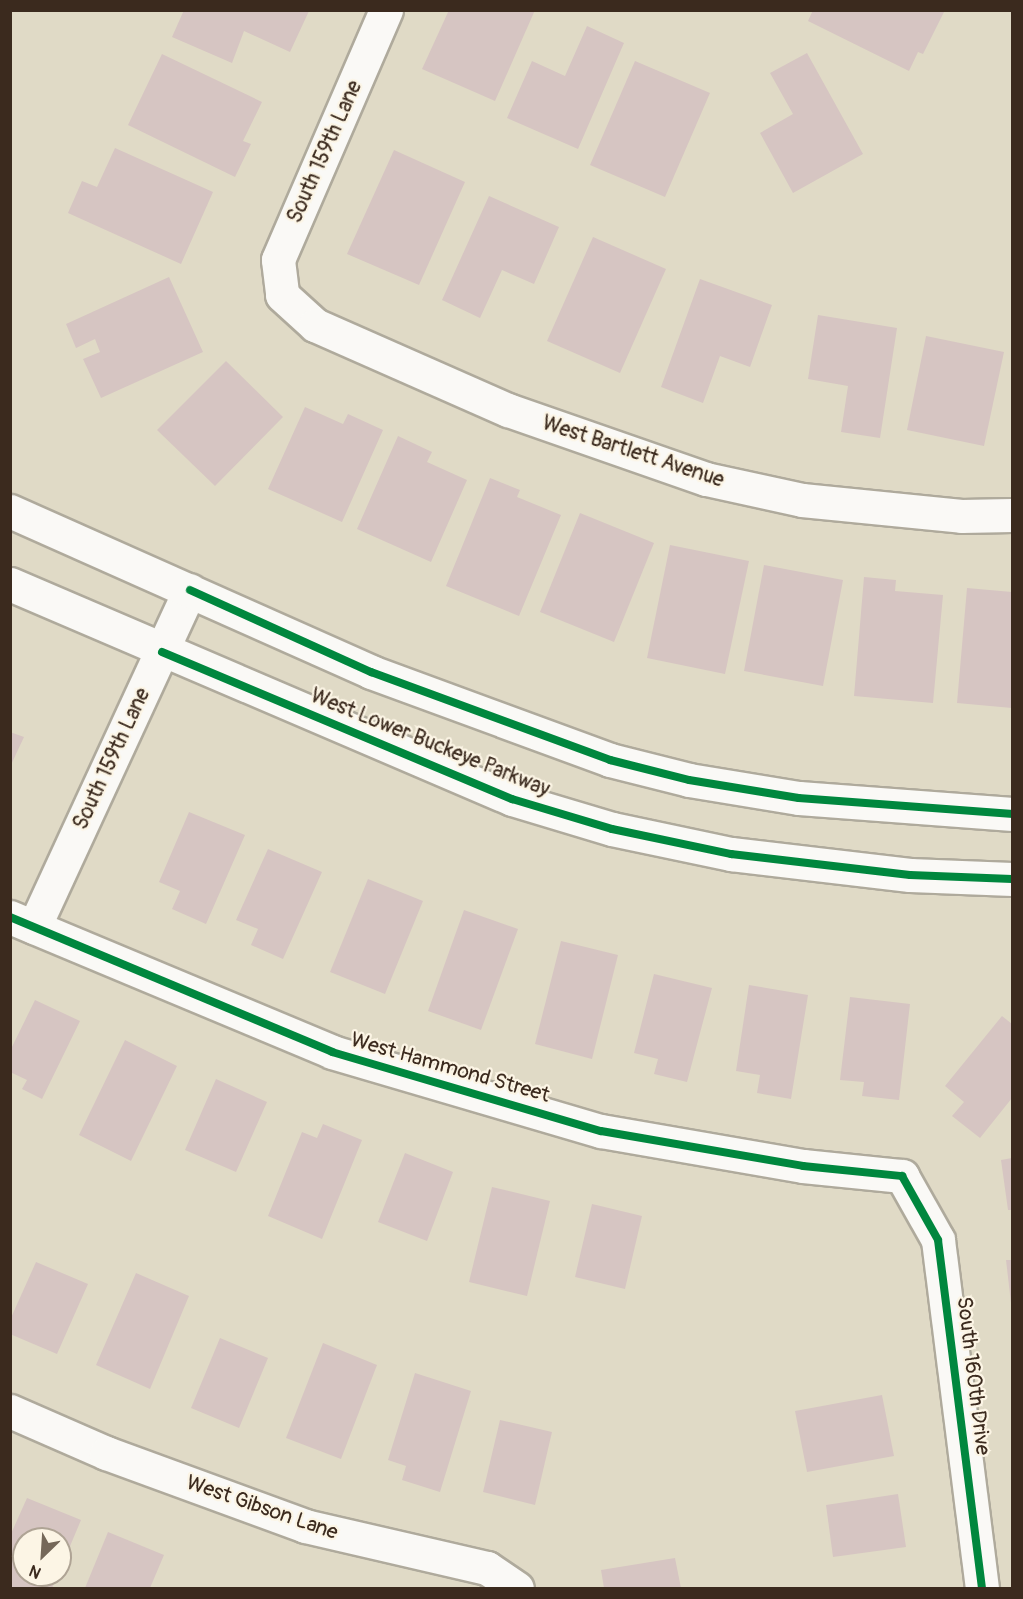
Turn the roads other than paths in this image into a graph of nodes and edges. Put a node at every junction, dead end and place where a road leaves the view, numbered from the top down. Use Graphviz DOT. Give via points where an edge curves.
graph roads {
  1 [pos="386,10"];
  2 [pos="282,295"];
  3 [pos="10,511"];
  4 [pos="1012,515"];
  5 [pos="10,584"];
  6 [pos="190,590"];
  7 [pos="162,652"];
  8 [pos="1012,814"];
  9 [pos="1012,879"];
  10 [pos="22,922"];
  11 [pos="902,1176"];
  12 [pos="10,1411"];
  13 [pos="517,1588"];
  14 [pos="982,1588"];
  1 -- 2 [label="street, South 159th Lane" via="278,260"];
  2 -- 4 [label="street, West Bartlett Avenue" via="315,325 508,410 706,479 802,500 961,516"];
  3 -- 6 [label="street, West Lower Buckeye Parkway"];
  5 -- 7 [label="street, West Lower Buckeye Parkway"];
  6 -- 7 [label="street, South 159th Lane"];
  6 -- 8 [label="street, West Lower Buckeye Parkway" via="371,672 610,760 689,780 799,798"];
  7 -- 9 [label="street, West Lower Buckeye Parkway" via="512,799 612,829 731,854 910,875"];
  7 -- 10 [label="street, South 159th Lane"];
  10 -- 11 [label="street, West Hammond Street" via="332,1052 601,1131 803,1166"];
  11 -- 14 [label="street, South 160th Drive" via="938,1240"];
  12 -- 13 [label="street, West Gibson Lane" via="106,1453 304,1526 487,1568"];
}
